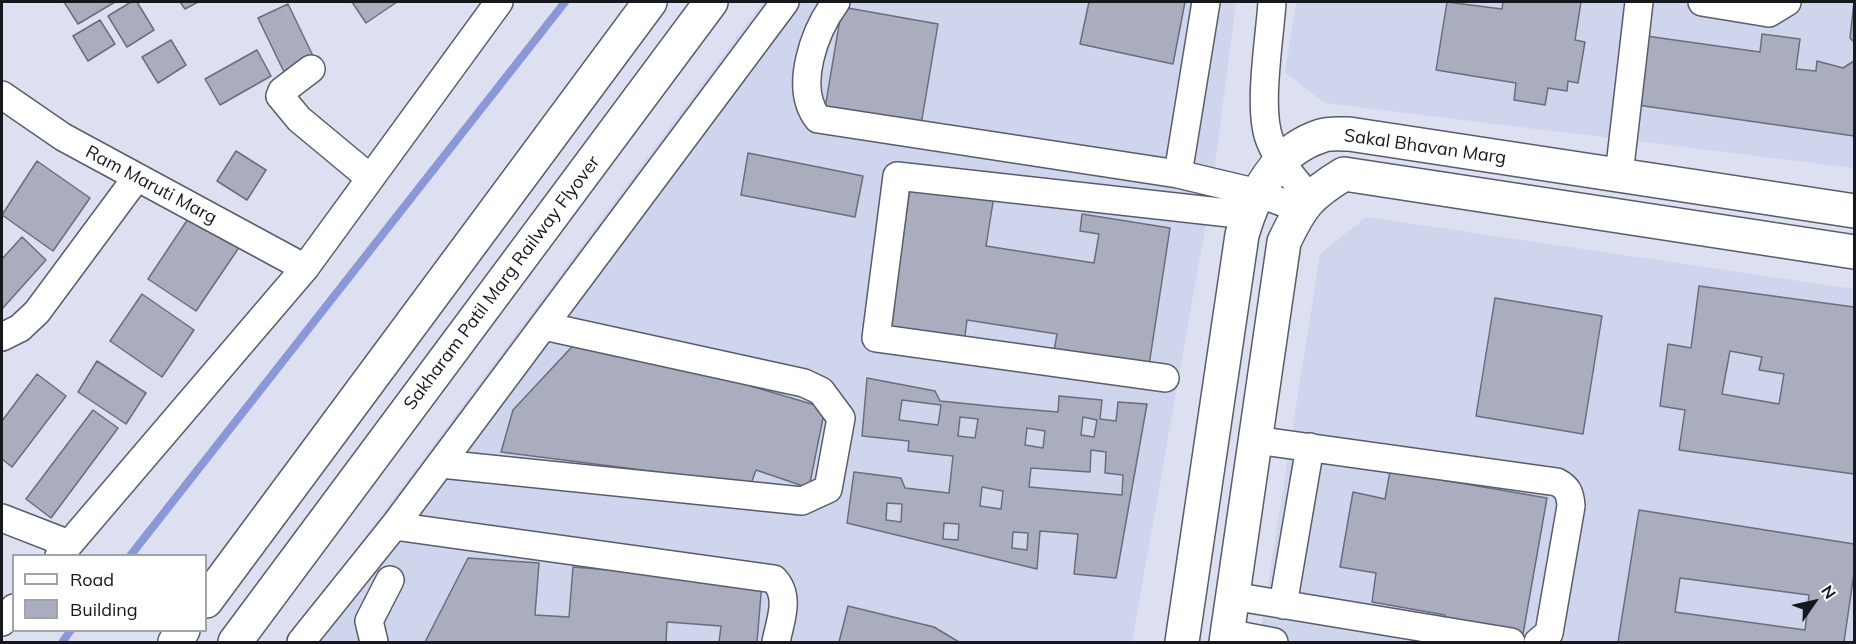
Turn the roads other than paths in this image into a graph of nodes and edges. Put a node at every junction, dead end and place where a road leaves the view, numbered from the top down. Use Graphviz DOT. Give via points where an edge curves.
graph roads {
  1 [pos="499,2"];
  2 [pos="711,2"];
  3 [pos="785,2"];
  4 [pos="836,2"];
  5 [pos="1206,2"];
  6 [pos="1272,2"];
  7 [pos="1639,2"];
  8 [pos="1702,2"];
  9 [pos="1787,2"];
  10 [pos="649,3"];
  11 [pos="311,69"];
  12 [pos="2,95"];
  13 [pos="1279,161"];
  14 [pos="1178,174"];
  15 [pos="1619,175"];
  16 [pos="137,177"];
  17 [pos="370,178"];
  18 [pos="1305,203"];
  19 [pos="1253,204"];
  20 [pos="1854,212"];
  21 [pos="1854,252"];
  22 [pos="305,268"];
  23 [pos="544,326"];
  24 [pos="2,338"];
  25 [pos="1165,378"];
  26 [pos="1256,440"];
  27 [pos="1310,447"];
  28 [pos="441,464"];
  29 [pos="2,518"];
  30 [pos="394,526"];
  31 [pos="64,550"];
  32 [pos="390,580"];
  33 [pos="1232,596"];
  34 [pos="207,599"];
  35 [pos="1283,605"];
  36 [pos="12,610"];
  37 [pos="324,614"];
  38 [pos="2,622"];
  39 [pos="372,632"];
  40 [pos="1226,638"];
  41 [pos="235,642"];
  42 [pos="301,642"];
  43 [pos="776,642"];
  44 [pos="1182,642"];
  45 [pos="1274,642"];
  46 [pos="1511,642"];
  47 [pos="1538,642"];
  1 -- 17 [label="street"];
  2 -- 41 [label="main road, Sakharam Patil Marg Railway Flyover"];
  3 -- 23 [label="street"];
  4 -- 14 [label="street" via="822,20 810,59 807,90 818,119"];
  5 -- 14 [label="street"];
  6 -- 13 [label="street" via="1264,116"];
  7 -- 15 [label="street"];
  8 -- 9 [label="street" via="1770,13"];
  10 -- 34 [label="main road"];
  11 -- 17 [label="street" via="280,96 299,119"];
  12 -- 16 [label="street, Ram Maruti Marg" via="63,137"];
  13 -- 15 [label="main road, Sakal Bhavan Marg" via="1296,147 1323,135 1349,134"];
  13 -- 18 [label="street"];
  13 -- 19 [label="main road, Sakal Bhavan Marg"];
  14 -- 19 [label="street"];
  15 -- 20 [label="main road, Sakal Bhavan Marg"];
  16 -- 22 [label="street, Ram Maruti Marg"];
  16 -- 24 [label="street" via="37,312"];
  17 -- 22 [label="street"];
  18 -- 19 [label="street"];
  18 -- 21 [label="main road" via="1344,174"];
  18 -- 26 [label="main road" via="1284,242"];
  19 -- 25 [label="street" via="897,176 876,338"];
  19 -- 44 [label="main road, Sakal Bhavan Marg" via="1242,235"];
  22 -- 31 [label="street"];
  23 -- 28 [label="street"];
  23 -- 28 [label="street" via="804,383 821,391 841,418 828,489 802,501"];
  26 -- 27 [label="street"];
  26 -- 33 [label="main road"];
  27 -- 35 [label="street"];
  27 -- 47 [label="street" via="1557,482 1565,487 1571,506 1549,633"];
  28 -- 30 [label="street"];
  29 -- 31 [label="street" via="19,522"];
  30 -- 37 [label="street"];
  30 -- 43 [label="street" via="774,579 785,597"];
  32 -- 39 [label="street"];
  33 -- 35 [label="street"];
  33 -- 40 [label="main road"];
  35 -- 46 [label="street"];
  36 -- 38 [label="street"];
  37 -- 39 [label="street"];
  37 -- 42 [label="street"];
  40 -- 45 [label="street"];
}
